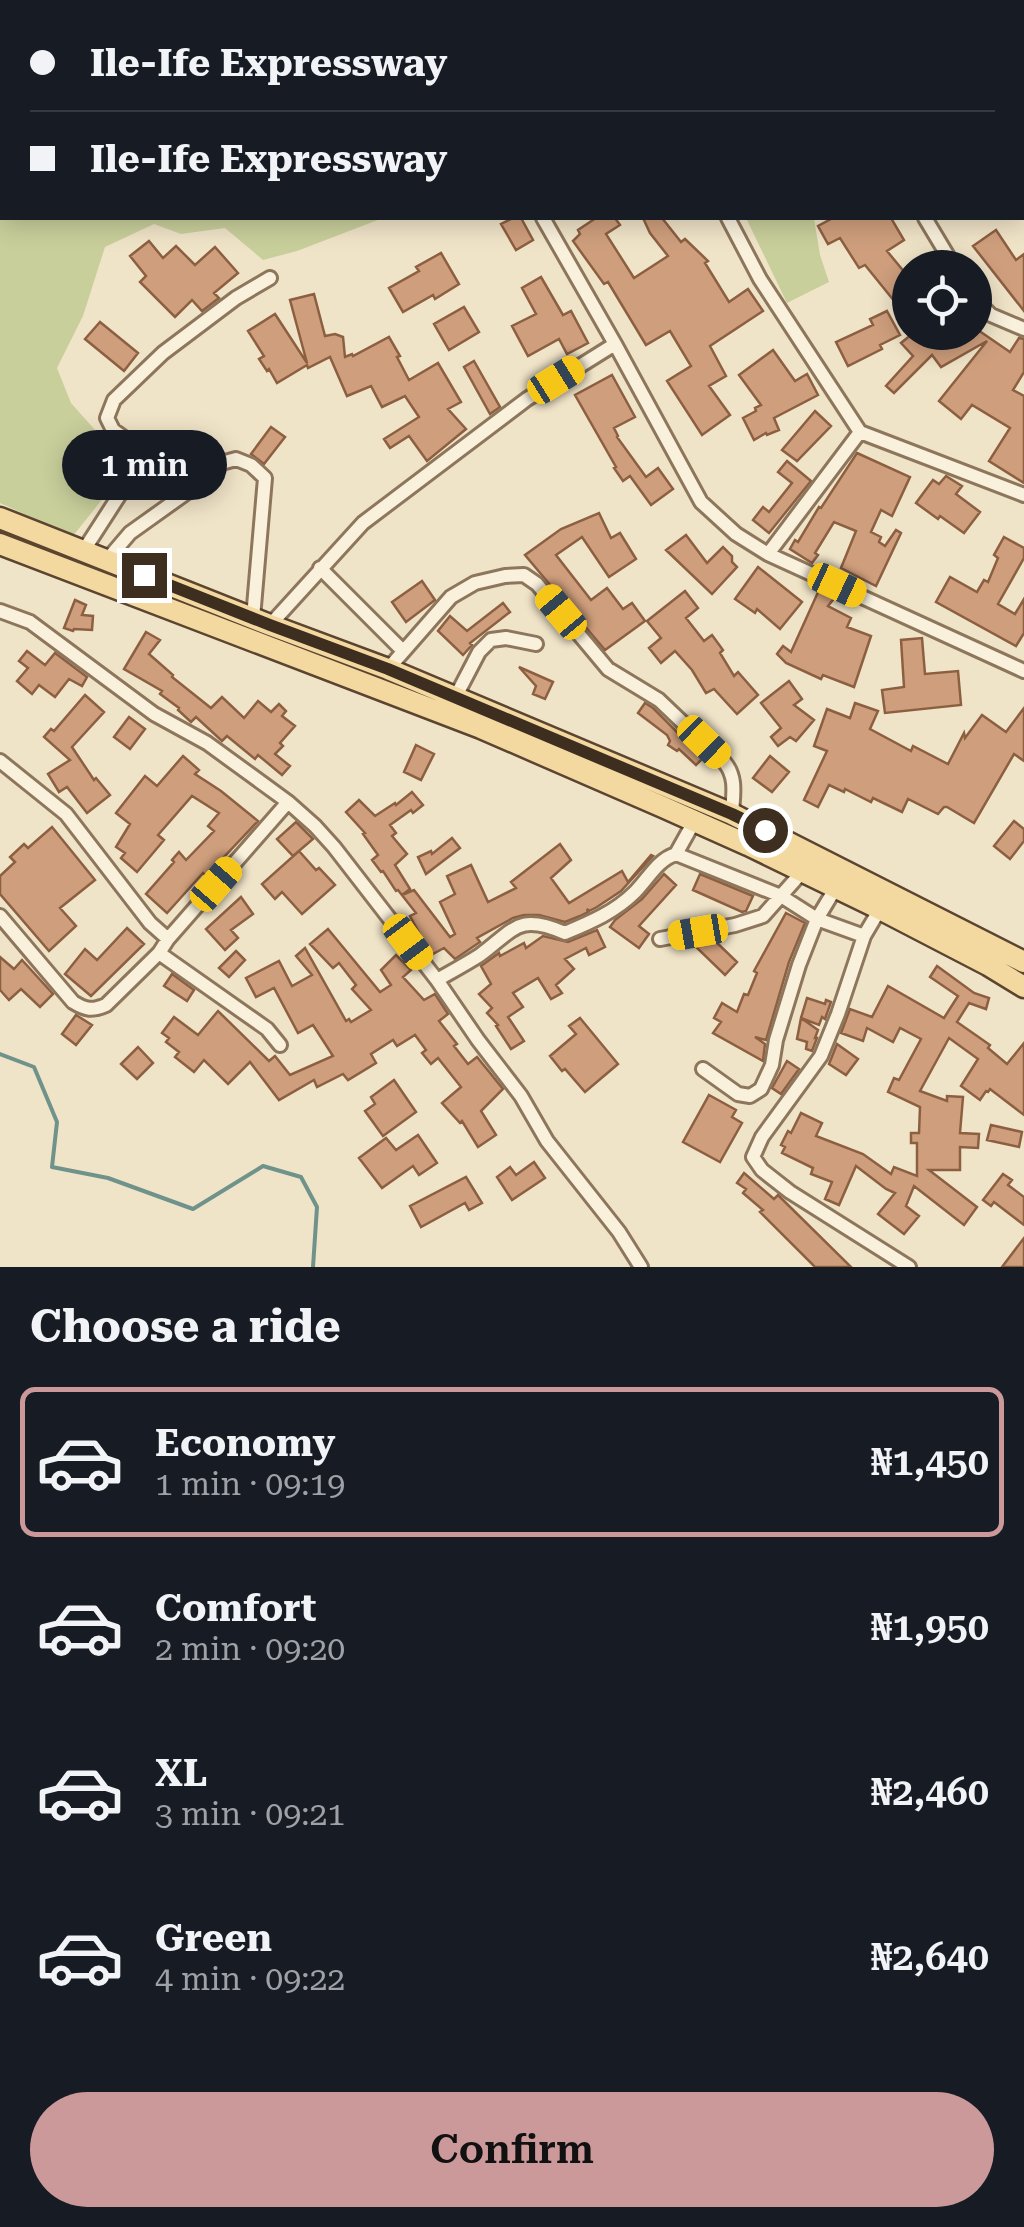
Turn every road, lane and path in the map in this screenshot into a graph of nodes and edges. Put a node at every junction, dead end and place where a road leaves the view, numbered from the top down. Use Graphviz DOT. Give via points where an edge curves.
graph roads {
  1 [pos="544,220"];
  2 [pos="729,220"];
  3 [pos="926,220"];
  4 [pos="944,250"];
  5 [pos="270,278"];
  6 [pos="992,315"];
  7 [pos="1024,329"];
  8 [pos="616,344"];
  9 [pos="860,432"];
  10 [pos="1024,496"];
  11 [pos="0,518"];
  12 [pos="0,544"];
  13 [pos="84,550"];
  14 [pos="768,554"];
  15 [pos="108,560"];
  16 [pos="320,568"];
  17 [pos="181,590"];
  18 [pos="168,610"];
  19 [pos="0,611"];
  20 [pos="261,622"];
  21 [pos="536,644"];
  22 [pos="403,652"];
  23 [pos="388,669"];
  24 [pos="1024,671"];
  25 [pos="455,698"];
  26 [pos="0,761"];
  27 [pos="288,802"];
  28 [pos="732,814"];
  29 [pos="695,820"];
  30 [pos="676,854"];
  31 [pos="803,871"];
  32 [pos="835,889"];
  33 [pos="781,896"];
  34 [pos="880,909"];
  35 [pos="0,916"];
  36 [pos="817,919"];
  37 [pos="864,936"];
  38 [pos="660,939"];
  39 [pos="168,940"];
  40 [pos="159,953"];
  41 [pos="1024,962"];
  42 [pos="437,980"];
  43 [pos="1024,987"];
  44 [pos="280,1045"];
  45 [pos="703,1069"];
  46 [pos="642,1267"];
  47 [pos="909,1267"];
  1 -- 8 [label="street"];
  2 -- 9 [label="street"];
  3 -- 4 [label="street"];
  5 -- 13 [label="street" via="163,354 114,400 107,418 113,430 142,450 134,474"];
  6 -- 7 [label="street"];
  8 -- 14 [label="street" via="702,502"];
  8 -- 16 [label="street" via="527,399 363,523"];
  9 -- 10 [label="street"];
  9 -- 14 [label="street"];
  11 -- 13 [label="main road"];
  12 -- 18 [label="main road"];
  13 -- 15 [label="main road"];
  14 -- 24 [label="street"];
  15 -- 17 [label="main road"];
  15 -- 20 [label="street" via="130,532 186,494 214,464 252,464 265,478"];
  16 -- 20 [label="street"];
  16 -- 22 [label="street"];
  17 -- 18 [label="main road"];
  17 -- 20 [label="main road"];
  18 -- 29 [label="main road" via="481,728"];
  19 -- 27 [label="street" via="30,622"];
  20 -- 23 [label="main road"];
  21 -- 25 [label="street" via="490,640"];
  22 -- 23 [label="street"];
  22 -- 28 [label="street" via="452,597 475,584 524,576 608,668 659,700 726,763 734,782"];
  23 -- 25 [label="main road"];
  25 -- 28 [label="main road"];
  26 -- 39 [label="street" via="66,814"];
  27 -- 39 [label="street"];
  27 -- 42 [label="street" via="334,847"];
  28 -- 41 [label="main road"];
  29 -- 30 [label="street"];
  29 -- 31 [label="main road"];
  30 -- 33 [label="street"];
  30 -- 42 [label="street" via="664,858 608,915 566,934 526,924"];
  31 -- 32 [label="main road"];
  31 -- 33 [label="street"];
  32 -- 34 [label="main road"];
  32 -- 36 [label="street"];
  33 -- 36 [label="street"];
  33 -- 38 [label="street" via="763,916"];
  34 -- 37 [label="street"];
  34 -- 43 [label="main road"];
  35 -- 40 [label="street" via="86,1010 106,1005"];
  36 -- 37 [label="street"];
  36 -- 45 [label="street" via="761,1089 738,1094"];
  37 -- 47 [label="street" via="821,1056 753,1156 790,1192"];
  39 -- 40 [label="street"];
  40 -- 44 [label="street" via="267,1028"];
  42 -- 46 [label="street"];
}
